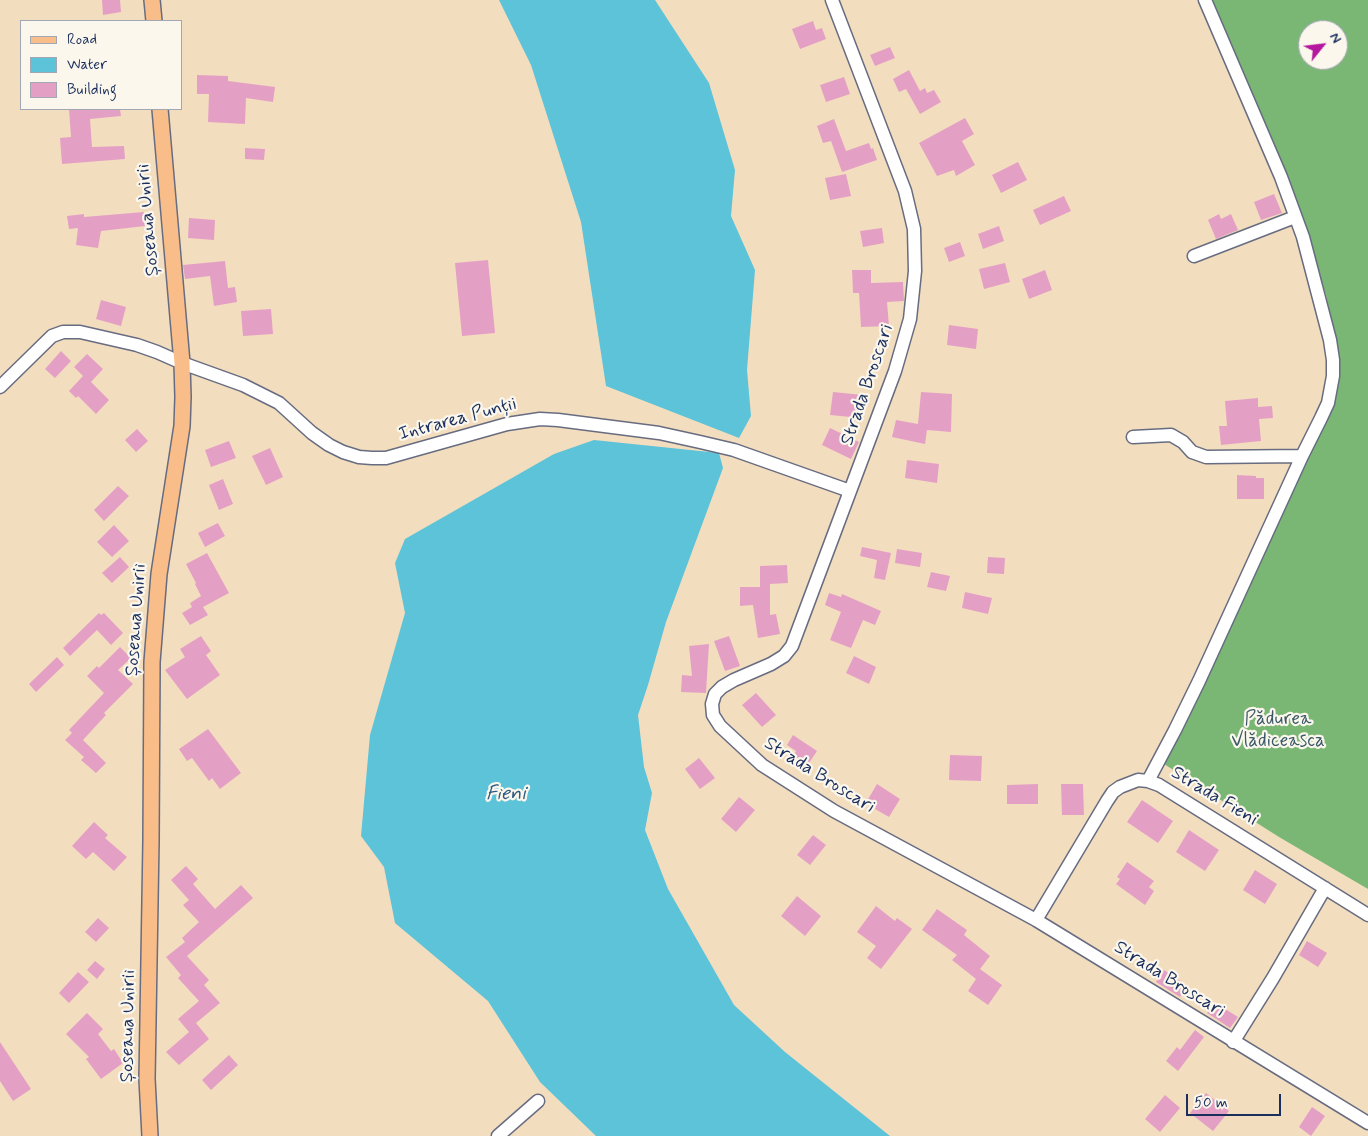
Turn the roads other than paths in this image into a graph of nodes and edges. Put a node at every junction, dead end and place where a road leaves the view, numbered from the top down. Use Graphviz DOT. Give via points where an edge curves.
graph roads {
  1 [pos="152,0"];
  2 [pos="832,0"];
  3 [pos="1206,0"];
  4 [pos="154,20"];
  5 [pos="160,110"];
  6 [pos="1295,216"];
  7 [pos="1194,256"];
  8 [pos="182,363"];
  9 [pos="0,387"];
  10 [pos="1133,437"];
  11 [pos="1302,456"];
  12 [pos="850,491"];
  13 [pos="1148,781"];
  14 [pos="1325,888"];
  15 [pos="1368,915"];
  16 [pos="1036,920"];
  17 [pos="1233,1042"];
  18 [pos="538,1101"];
  19 [pos="1368,1123"];
  20 [pos="150,1136"];
  21 [pos="498,1136"];
  1 -- 4 [label="main road"];
  2 -- 12 [label="street, Strada Broscari" via="905,191 914,228 915,271 910,319 895,371"];
  3 -- 6 [label="street"];
  5 -- 8 [label="main road, Șoseaua Unirii"];
  6 -- 7 [label="street"];
  6 -- 11 [label="street" via="1320,298 1333,360 1328,403"];
  8 -- 9 [label="street, Intrarea Punții" via="137,345 90,334 62,332 52,336"];
  8 -- 12 [label="street, Intrarea Punții" via="259,392 279,403 329,446 359,456 386,458 507,424 558,420 659,434 734,450"];
  8 -- 20 [label="main road, Șoseaua Unirii" via="182,426 159,574 152,662 147,1079"];
  10 -- 11 [label="street" via="1171,435 1192,452 1206,457"];
  11 -- 13 [label="street" via="1199,681"];
  12 -- 16 [label="street, Strada Broscari" via="792,646 772,664 722,687 715,694 713,715 720,726 762,765 834,811"];
  13 -- 14 [label="street, Strada Fieni"];
  13 -- 16 [label="street, Strada Fieni" via="1128,783 1113,792"];
  14 -- 15 [label="street, Strada Fieni"];
  14 -- 17 [label="street"];
  16 -- 17 [label="street, Strada Broscari"];
  17 -- 19 [label="street, Strada Broscari"];
  18 -- 21 [label="street"];
}
